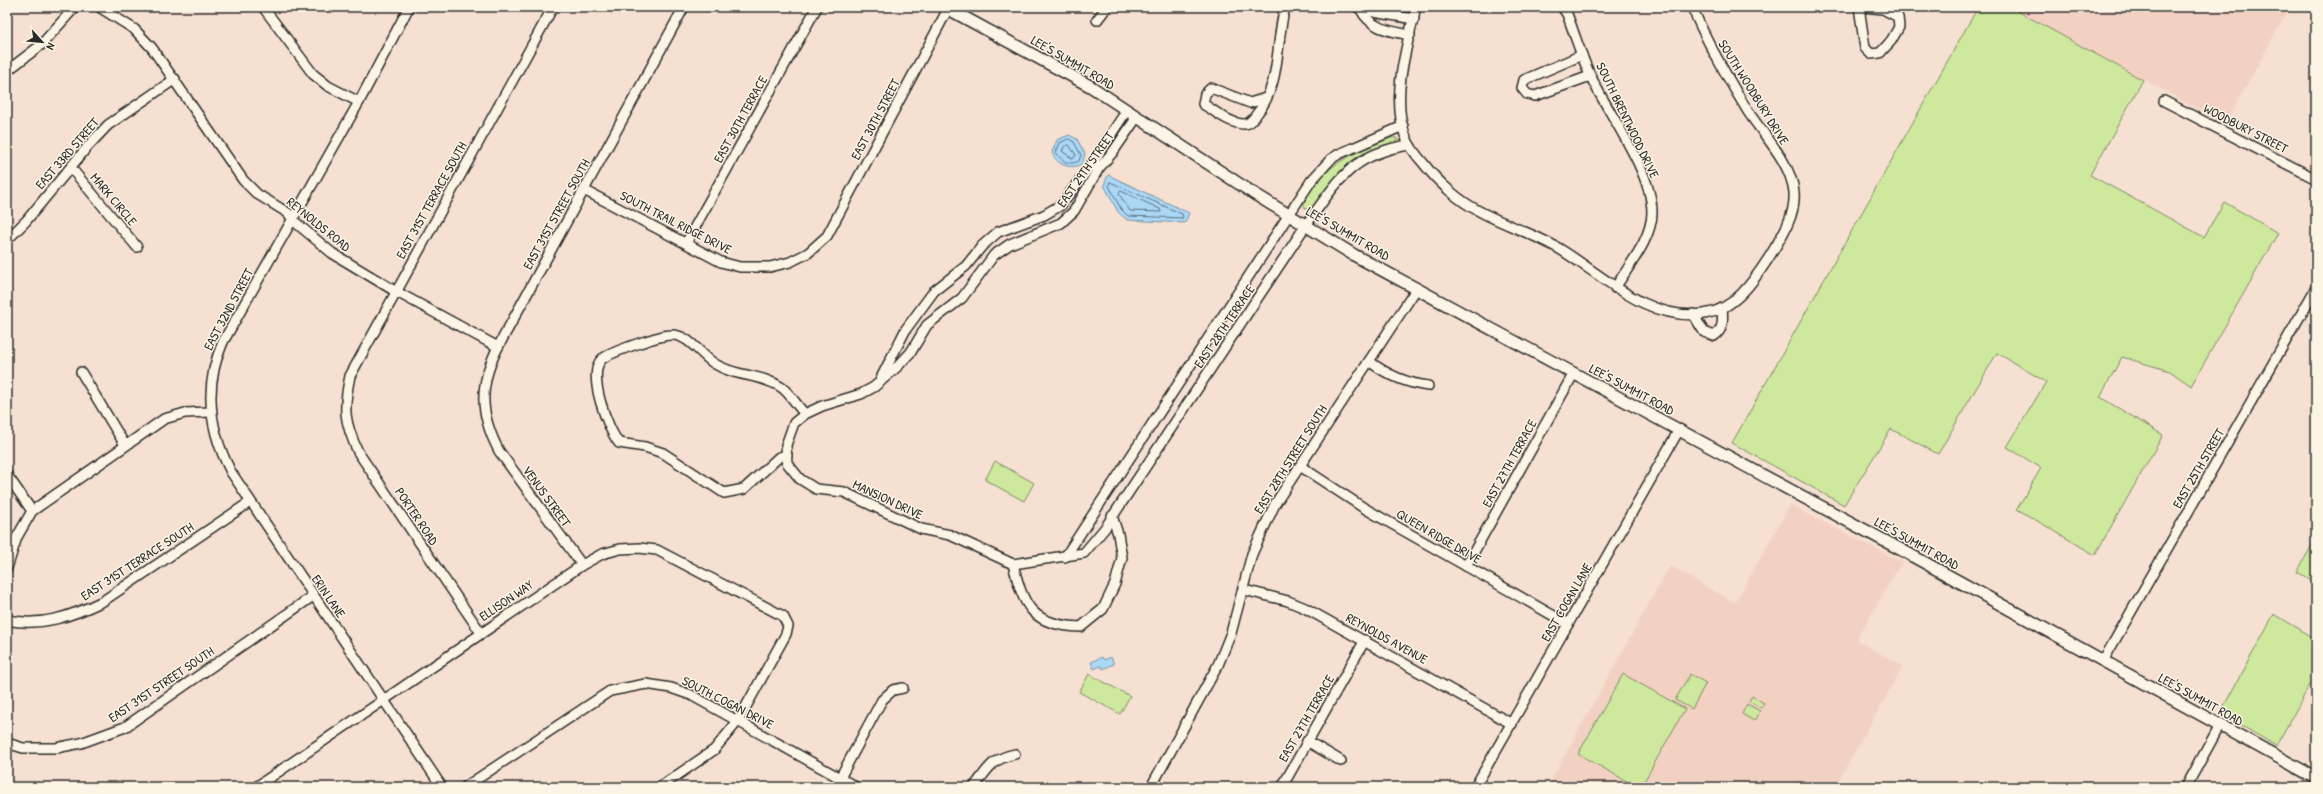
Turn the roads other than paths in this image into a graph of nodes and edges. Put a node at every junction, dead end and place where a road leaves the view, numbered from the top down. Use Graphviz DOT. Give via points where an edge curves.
graph roads {
  1 [pos="75,7"];
  2 [pos="99,7"];
  3 [pos="263,7"];
  4 [pos="409,7"];
  5 [pos="553,7"];
  6 [pos="684,7"];
  7 [pos="817,7"];
  8 [pos="1107,7"];
  9 [pos="1284,7"];
  10 [pos="1416,7"];
  11 [pos="1562,7"];
  12 [pos="1692,7"];
  13 [pos="1859,7"];
  14 [pos="1863,7"];
  15 [pos="947,8"];
  16 [pos="1359,8"];
  17 [pos="1414,19"];
  18 [pos="1097,20"];
  19 [pos="1410,35"];
  20 [pos="1582,55"];
  21 [pos="7,71"];
  22 [pos="1590,76"];
  23 [pos="175,80"];
  24 [pos="1266,98"];
  25 [pos="2164,101"];
  26 [pos="358,102"];
  27 [pos="1127,110"];
  28 [pos="1137,117"];
  29 [pos="1403,126"];
  30 [pos="1409,145"];
  31 [pos="72,168"];
  32 [pos="2316,179"];
  33 [pos="584,190"];
  34 [pos="1290,216"];
  35 [pos="292,218"];
  36 [pos="1306,225"];
  37 [pos="7,240"];
  38 [pos="824,240"];
  39 [pos="686,243"];
  40 [pos="137,247"];
  41 [pos="1417,288"];
  42 [pos="1615,288"];
  43 [pos="2316,288"];
  44 [pos="396,291"];
  45 [pos="1722,308"];
  46 [pos="1693,314"];
  47 [pos="498,347"];
  48 [pos="1369,361"];
  49 [pos="81,372"];
  50 [pos="1574,373"];
  51 [pos="1428,386"];
  52 [pos="874,387"];
  53 [pos="345,409"];
  54 [pos="210,412"];
  55 [pos="804,414"];
  56 [pos="1679,430"];
  57 [pos="494,441"];
  58 [pos="125,445"];
  59 [pos="787,455"];
  60 [pos="1300,466"];
  61 [pos="7,475"];
  62 [pos="250,502"];
  63 [pos="32,511"];
  64 [pos="1112,516"];
  65 [pos="1065,557"];
  66 [pos="1013,564"];
  67 [pos="582,565"];
  68 [pos="1466,566"];
  69 [pos="7,568"];
  70 [pos="1244,590"];
  71 [pos="313,596"];
  72 [pos="7,620"];
  73 [pos="1568,624"];
  74 [pos="481,633"];
  75 [pos="1365,640"];
  76 [pos="2103,661"];
  77 [pos="903,688"];
  78 [pos="383,699"];
  79 [pos="738,721"];
  80 [pos="1512,724"];
  81 [pos="2220,725"];
  82 [pos="1307,741"];
  83 [pos="7,744"];
  84 [pos="1015,754"];
  85 [pos="1340,761"];
  86 [pos="840,778"];
  87 [pos="2316,778"];
  88 [pos="256,787"];
  89 [pos="442,787"];
  90 [pos="465,787"];
  91 [pos="660,787"];
  92 [pos="835,787"];
  93 [pos="856,787"];
  94 [pos="974,787"];
  95 [pos="1151,787"];
  96 [pos="1282,787"];
  97 [pos="1475,787"];
  98 [pos="2186,787"];
  1 -- 21 [label="street" via="41,45"];
  2 -- 23 [label="street, REYNOLDS ROAD" via="134,29 152,48"];
  3 -- 26 [label="street" via="313,74 328,86"];
  4 -- 26 [label="street, EAST 32ND STREET"];
  5 -- 44 [label="street, EAST 31ST TERRACE SOUTH"];
  6 -- 33 [label="street, EAST 31ST STREET SOUTH"];
  7 -- 39 [label="street, EAST 30TH TERRACE"];
  8 -- 18 [label="street"];
  9 -- 24 [label="street" via="1277,67"];
  10 -- 17 [label="street"];
  11 -- 20 [label="street, SOUTH BRENTWOOD DRIVE"];
  12 -- 45 [label="street, SOUTH WOODBURY DRIVE" via="1707,40 1748,111 1789,174 1794,192 1793,212 1785,231 1755,280"];
  13 -- 14 [label="street" via="1865,48 1871,54 1880,53 1891,41 1899,26 1898,17 1883,9"];
  15 -- 27 [label="main road, LEE'S SUMMIT ROAD" via="1090,86"];
  15 -- 38 [label="street, EAST 30TH STREET"];
  16 -- 17 [label="street"];
  16 -- 19 [label="street" via="1371,23 1381,29"];
  17 -- 19 [label="street"];
  19 -- 29 [label="street" via="1400,93"];
  20 -- 22 [label="street, SOUTH BRENTWOOD DRIVE"];
  20 -- 22 [label="street" via="1524,80 1522,88 1527,94 1535,96"];
  22 -- 42 [label="street, SOUTH BRENTWOOD DRIVE" via="1647,183 1652,212 1643,242"];
  23 -- 31 [label="street, EAST 33RD STREET" via="108,125"];
  23 -- 35 [label="street, REYNOLDS ROAD" via="248,187"];
  24 -- 24 [label="street" via="1262,108 1250,122 1244,124 1232,121 1203,104 1205,94 1211,88 1250,103"];
  25 -- 32 [label="street, WOODBURY STREET"];
  26 -- 35 [label="street, EAST 32ND STREET"];
  27 -- 28 [label="main road, LEE'S SUMMIT ROAD"];
  27 -- 52 [label="street, EAST 29TH STREET" via="1061,205 1044,215 998,232 982,246 966,266 934,291 906,328 883,376"];
  28 -- 34 [label="main road, LEE'S SUMMIT ROAD"];
  28 -- 52 [label="street, EAST 29TH STREET" via="1099,168 1074,211 1061,223 1010,244 994,255 962,298 927,324 911,352"];
  29 -- 30 [label="street"];
  29 -- 34 [label="street, EAST 28TH TERRACE" via="1331,160 1312,181"];
  30 -- 36 [label="street, EAST 28TH TERRACE" via="1365,157 1337,183"];
  30 -- 42 [label="street" via="1430,172 1452,193 1478,211 1534,234 1582,263"];
  31 -- 37 [label="street, EAST 33RD STREET"];
  31 -- 40 [label="street, MARK CIRCLE"];
  33 -- 39 [label="street, SOUTH TRAIL RIDGE DRIVE"];
  33 -- 47 [label="street, EAST 31ST STREET SOUTH"];
  34 -- 36 [label="main road, LEE'S SUMMIT ROAD"];
  34 -- 65 [label="street, EAST 28TH TERRACE"];
  35 -- 44 [label="street, REYNOLDS ROAD" via="332,254"];
  35 -- 54 [label="street, EAST 32ND STREET" via="218,353 212,378"];
  36 -- 41 [label="main road, LEE'S SUMMIT ROAD" via="1354,255"];
  36 -- 64 [label="street, EAST 28TH TERRACE"];
  38 -- 39 [label="street, SOUTH TRAIL RIDGE DRIVE" via="808,253 790,262 755,268 721,262"];
  41 -- 48 [label="street, EAST 28TH STREET SOUTH"];
  41 -- 50 [label="main road, LEE'S SUMMIT ROAD"];
  42 -- 46 [label="street" via="1628,296 1670,311"];
  43 -- 76 [label="street, EAST 25TH STREET"];
  44 -- 47 [label="street, REYNOLDS ROAD"];
  44 -- 53 [label="street, EAST 31ST TERRACE SOUTH" via="350,376 344,402"];
  45 -- 46 [label="street" via="1706,314"];
  45 -- 46 [label="street" via="1721,327 1714,336 1704,332"];
  47 -- 57 [label="street, EAST 31ST STREET SOUTH" via="489,365 483,390 484,410"];
  48 -- 51 [label="street" via="1398,379"];
  48 -- 60 [label="street, EAST 28TH STREET SOUTH"];
  49 -- 58 [label="street"];
  50 -- 56 [label="main road, LEE'S SUMMIT ROAD"];
  50 -- 68 [label="street, EAST 27TH TERRACE"];
  52 -- 55 [label="street, EAST 29TH STREET"];
  53 -- 74 [label="street, PORTER ROAD" via="347,428 358,452"];
  54 -- 58 [label="street" via="174,415"];
  54 -- 62 [label="street, ERIN LANE" via="222,455"];
  55 -- 59 [label="street" via="794,423 786,445"];
  55 -- 59 [label="street" via="782,388 763,378 731,372 715,364 690,342 672,334 645,341 602,359 597,368 596,384 613,435 619,443 663,453 724,493 744,489 779,457"];
  56 -- 73 [label="street, EAST COGAN LANE"];
  56 -- 76 [label="main road, LEE'S SUMMIT ROAD"];
  57 -- 67 [label="street, VENUS STREET"];
  58 -- 63 [label="street"];
  59 -- 66 [label="street, MANSION DRIVE" via="787,463 800,479 816,488 844,492 921,529 950,535"];
  60 -- 68 [label="street, QUEEN RIDGE DRIVE" via="1364,508"];
  60 -- 70 [label="street, EAST 28TH STREET SOUTH" via="1263,526 1252,554"];
  61 -- 63 [label="street"];
  62 -- 71 [label="street, ERIN LANE"];
  62 -- 72 [label="street, EAST 31ST TERRACE SOUTH" via="103,601 60,619 40,622"];
  63 -- 69 [label="street" via="17,537"];
  64 -- 65 [label="street, EAST 28TH TERRACE" via="1084,553"];
  64 -- 66 [label="street" via="1122,558 1115,584 1103,609 1081,627 1060,626 1036,616 1026,603"];
  65 -- 66 [label="street, EAST 28TH TERRACE"];
  67 -- 74 [label="street, ELLISON WAY"];
  67 -- 79 [label="street, ELLISON WAY" via="602,554 620,549 657,550 783,616 787,624 786,634"];
  68 -- 73 [label="street, QUEEN RIDGE DRIVE"];
  70 -- 75 [label="street, REYNOLDS AVENUE" via="1305,608"];
  70 -- 95 [label="street, EAST 28TH STREET SOUTH" via="1218,665"];
  71 -- 78 [label="street, ERIN LANE"];
  71 -- 83 [label="street, EAST 31ST STREET SOUTH" via="125,727 81,743 56,748 23,748"];
  73 -- 80 [label="street, EAST COGAN LANE"];
  74 -- 78 [label="street, ELLISON WAY"];
  75 -- 80 [label="street, REYNOLDS AVENUE"];
  75 -- 82 [label="street, EAST 27TH TERRACE"];
  76 -- 81 [label="main road, LEE'S SUMMIT ROAD"];
  77 -- 86 [label="street" via="893,690 882,700"];
  78 -- 88 [label="street, ELLISON WAY"];
  78 -- 89 [label="street, ERIN LANE"];
  79 -- 86 [label="street, SOUTH COGAN DRIVE"];
  79 -- 90 [label="street, SOUTH COGAN DRIVE" via="691,695 671,688 646,684 610,691"];
  79 -- 91 [label="street" via="714,750"];
  80 -- 97 [label="street, EAST COGAN LANE"];
  81 -- 87 [label="main road, LEE'S SUMMIT ROAD"];
  81 -- 98 [label="street"];
  82 -- 85 [label="street"];
  82 -- 96 [label="street, EAST 27TH TERRACE"];
  84 -- 94 [label="street" via="992,762"];
  86 -- 92 [label="street"];
  86 -- 93 [label="street, SOUTH COGAN DRIVE"];
}
